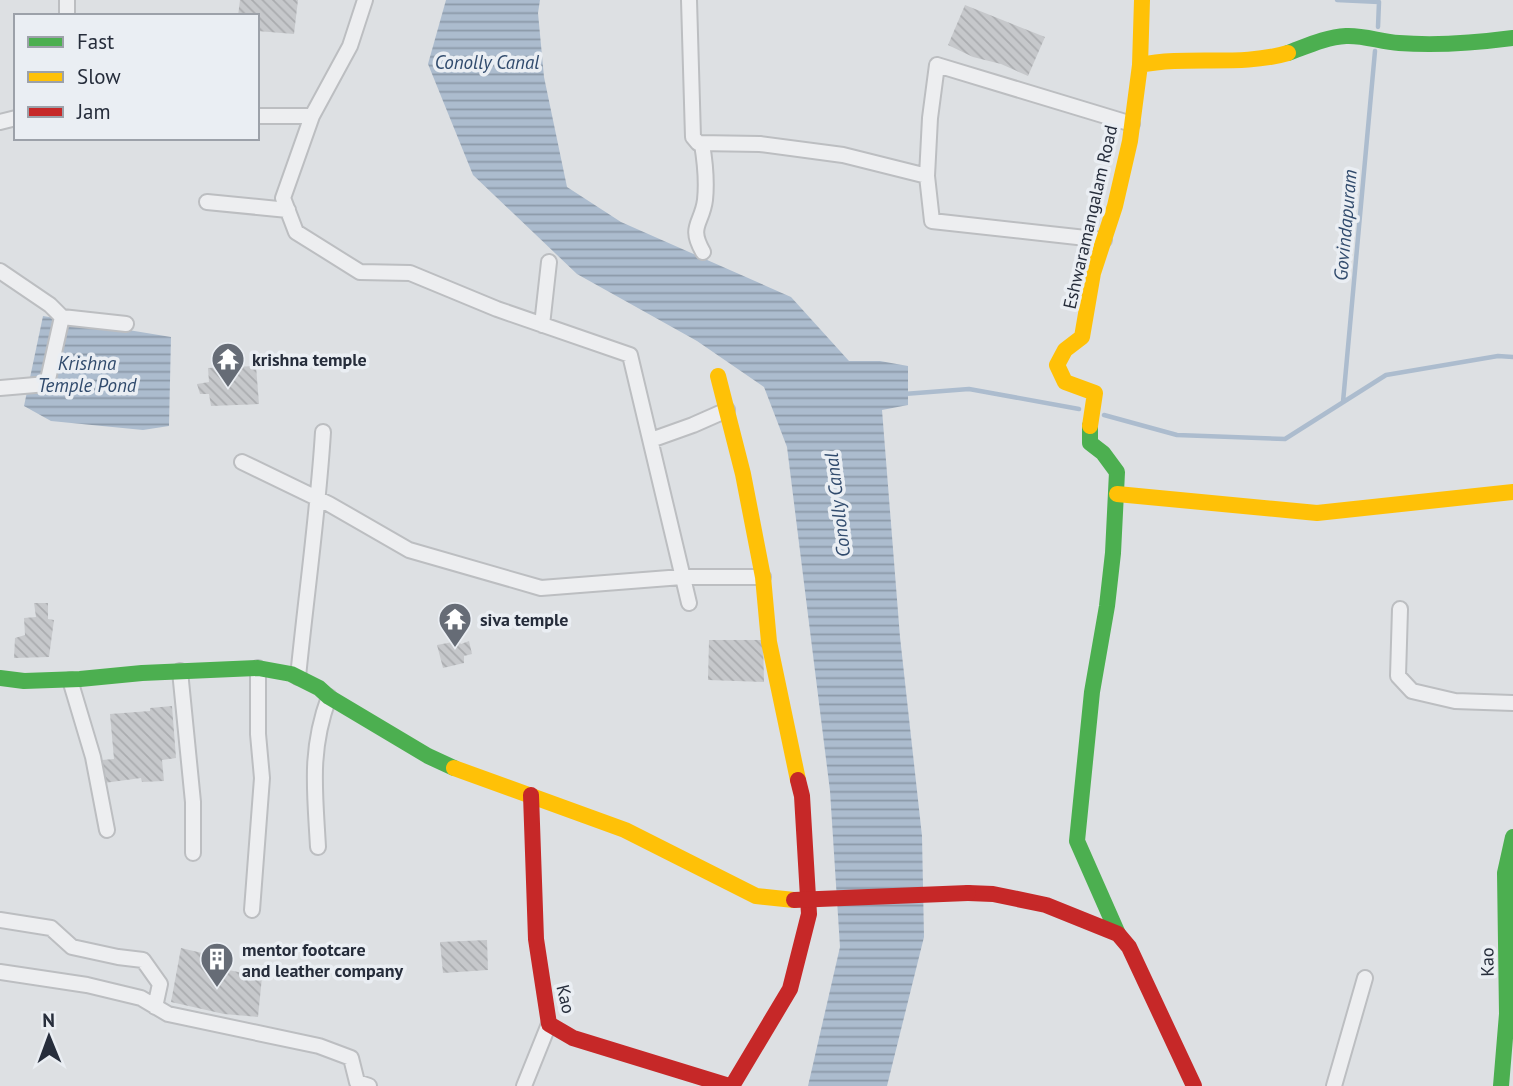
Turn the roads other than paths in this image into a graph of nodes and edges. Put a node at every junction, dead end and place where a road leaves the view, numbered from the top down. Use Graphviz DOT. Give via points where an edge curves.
graph roads {
  1 [pos="365,0"];
  2 [pos="689,0"];
  3 [pos="1142,0"];
  4 [pos="1513,38"];
  5 [pos="1140,65"];
  6 [pos="259,116"];
  7 [pos="313,116"];
  8 [pos="1132,124"];
  9 [pos="702,144"];
  10 [pos="927,176"];
  11 [pos="207,202"];
  12 [pos="288,210"];
  13 [pos="1104,240"];
  14 [pos="702,252"];
  15 [pos="549,262"];
  16 [pos="0,271"];
  17 [pos="62,317"];
  18 [pos="126,324"];
  19 [pos="542,325"];
  20 [pos="718,376"];
  21 [pos="0,388"];
  22 [pos="727,410"];
  23 [pos="323,432"];
  24 [pos="651,440"];
  25 [pos="242,462"];
  26 [pos="1513,492"];
  27 [pos="1117,494"];
  28 [pos="319,499"];
  29 [pos="682,576"];
  30 [pos="763,577"];
  31 [pos="689,603"];
  32 [pos="1400,609"];
  33 [pos="258,668"];
  34 [pos="180,671"];
  35 [pos="298,677"];
  36 [pos="0,678"];
  37 [pos="70,680"];
  38 [pos="328,697"];
  39 [pos="1513,703"];
  40 [pos="531,795"];
  41 [pos="107,830"];
  42 [pos="1513,837"];
  43 [pos="318,847"];
  44 [pos="193,853"];
  45 [pos="251,910"];
  46 [pos="0,920"];
  47 [pos="1118,934"];
  48 [pos="0,972"];
  49 [pos="1365,978"];
  50 [pos="155,1006"];
  51 [pos="1510,1014"];
  52 [pos="550,1024"];
  53 [pos="369,1086"];
  54 [pos="524,1086"];
  55 [pos="730,1086"];
  56 [pos="1194,1086"];
  57 [pos="1334,1086"];
  58 [pos="1501,1086"];
  1 -- 7 [label="street" via="350,46"];
  2 -- 9 [label="street" via="693,137"];
  3 -- 5 [label="street, Eshwaramangalam Road"];
  4 -- 5 [label="street" via="1446,45 1348,36 1279,55 1159,60"];
  5 -- 8 [label="street, Eshwaramangalam Road"];
  6 -- 7 [label="street"];
  7 -- 12 [label="street" via="284,198"];
  8 -- 10 [label="street" via="937,65"];
  8 -- 13 [label="street, Eshwaramangalam Road"];
  9 -- 10 [label="street" via="760,144 843,155"];
  9 -- 14 [label="street" via="705,204 695,239"];
  10 -- 13 [label="street" via="932,221"];
  11 -- 12 [label="street"];
  12 -- 19 [label="street" via="296,232 360,272 410,273"];
  13 -- 27 [label="street, Eshwaramangalam Road" via="1082,337 1060,357 1058,370 1065,383 1095,393 1090,443 1117,472"];
  15 -- 19 [label="street"];
  16 -- 17 [label="street"];
  17 -- 18 [label="street"];
  17 -- 21 [label="street" via="47,384"];
  19 -- 24 [label="street" via="630,355"];
  20 -- 22 [label="street"];
  22 -- 24 [label="street"];
  22 -- 30 [label="street"];
  23 -- 28 [label="street"];
  24 -- 29 [label="street"];
  25 -- 28 [label="street"];
  26 -- 27 [label="street" via="1317,513"];
  27 -- 47 [label="street" via="1077,841"];
  28 -- 29 [label="street" via="409,550 541,587"];
  28 -- 35 [label="street"];
  29 -- 30 [label="street"];
  29 -- 31 [label="street"];
  30 -- 55 [label="street" via="769,642 802,796 809,914 790,989"];
  32 -- 39 [label="street" via="1398,676 1412,691 1455,701"];
  33 -- 34 [label="street"];
  33 -- 35 [label="street"];
  33 -- 45 [label="street" via="262,778"];
  34 -- 37 [label="street"];
  34 -- 44 [label="street"];
  35 -- 38 [label="street"];
  36 -- 37 [label="street"];
  37 -- 41 [label="street" via="93,757"];
  38 -- 40 [label="street" via="428,756"];
  38 -- 43 [label="street" via="318,726 314,762"];
  40 -- 47 [label="street, bridge" via="625,830 756,895 778,901 993,894 1046,905"];
  40 -- 52 [label="street, Kao" via="540,971"];
  42 -- 51 [label="street, Kao" via="1505,873"];
  46 -- 50 [label="street" via="51,928 72,947 144,960 160,984"];
  47 -- 56 [label="street" via="1129,947"];
  48 -- 50 [label="street" via="87,985 141,998"];
  49 -- 57 [label="street"];
  50 -- 53 [label="street" via="168,1014 330,1050 351,1058 357,1082"];
  51 -- 58 [label="street, Kao"];
  52 -- 54 [label="street"];
  52 -- 55 [label="street, Kao" via="573,1038"];
}
